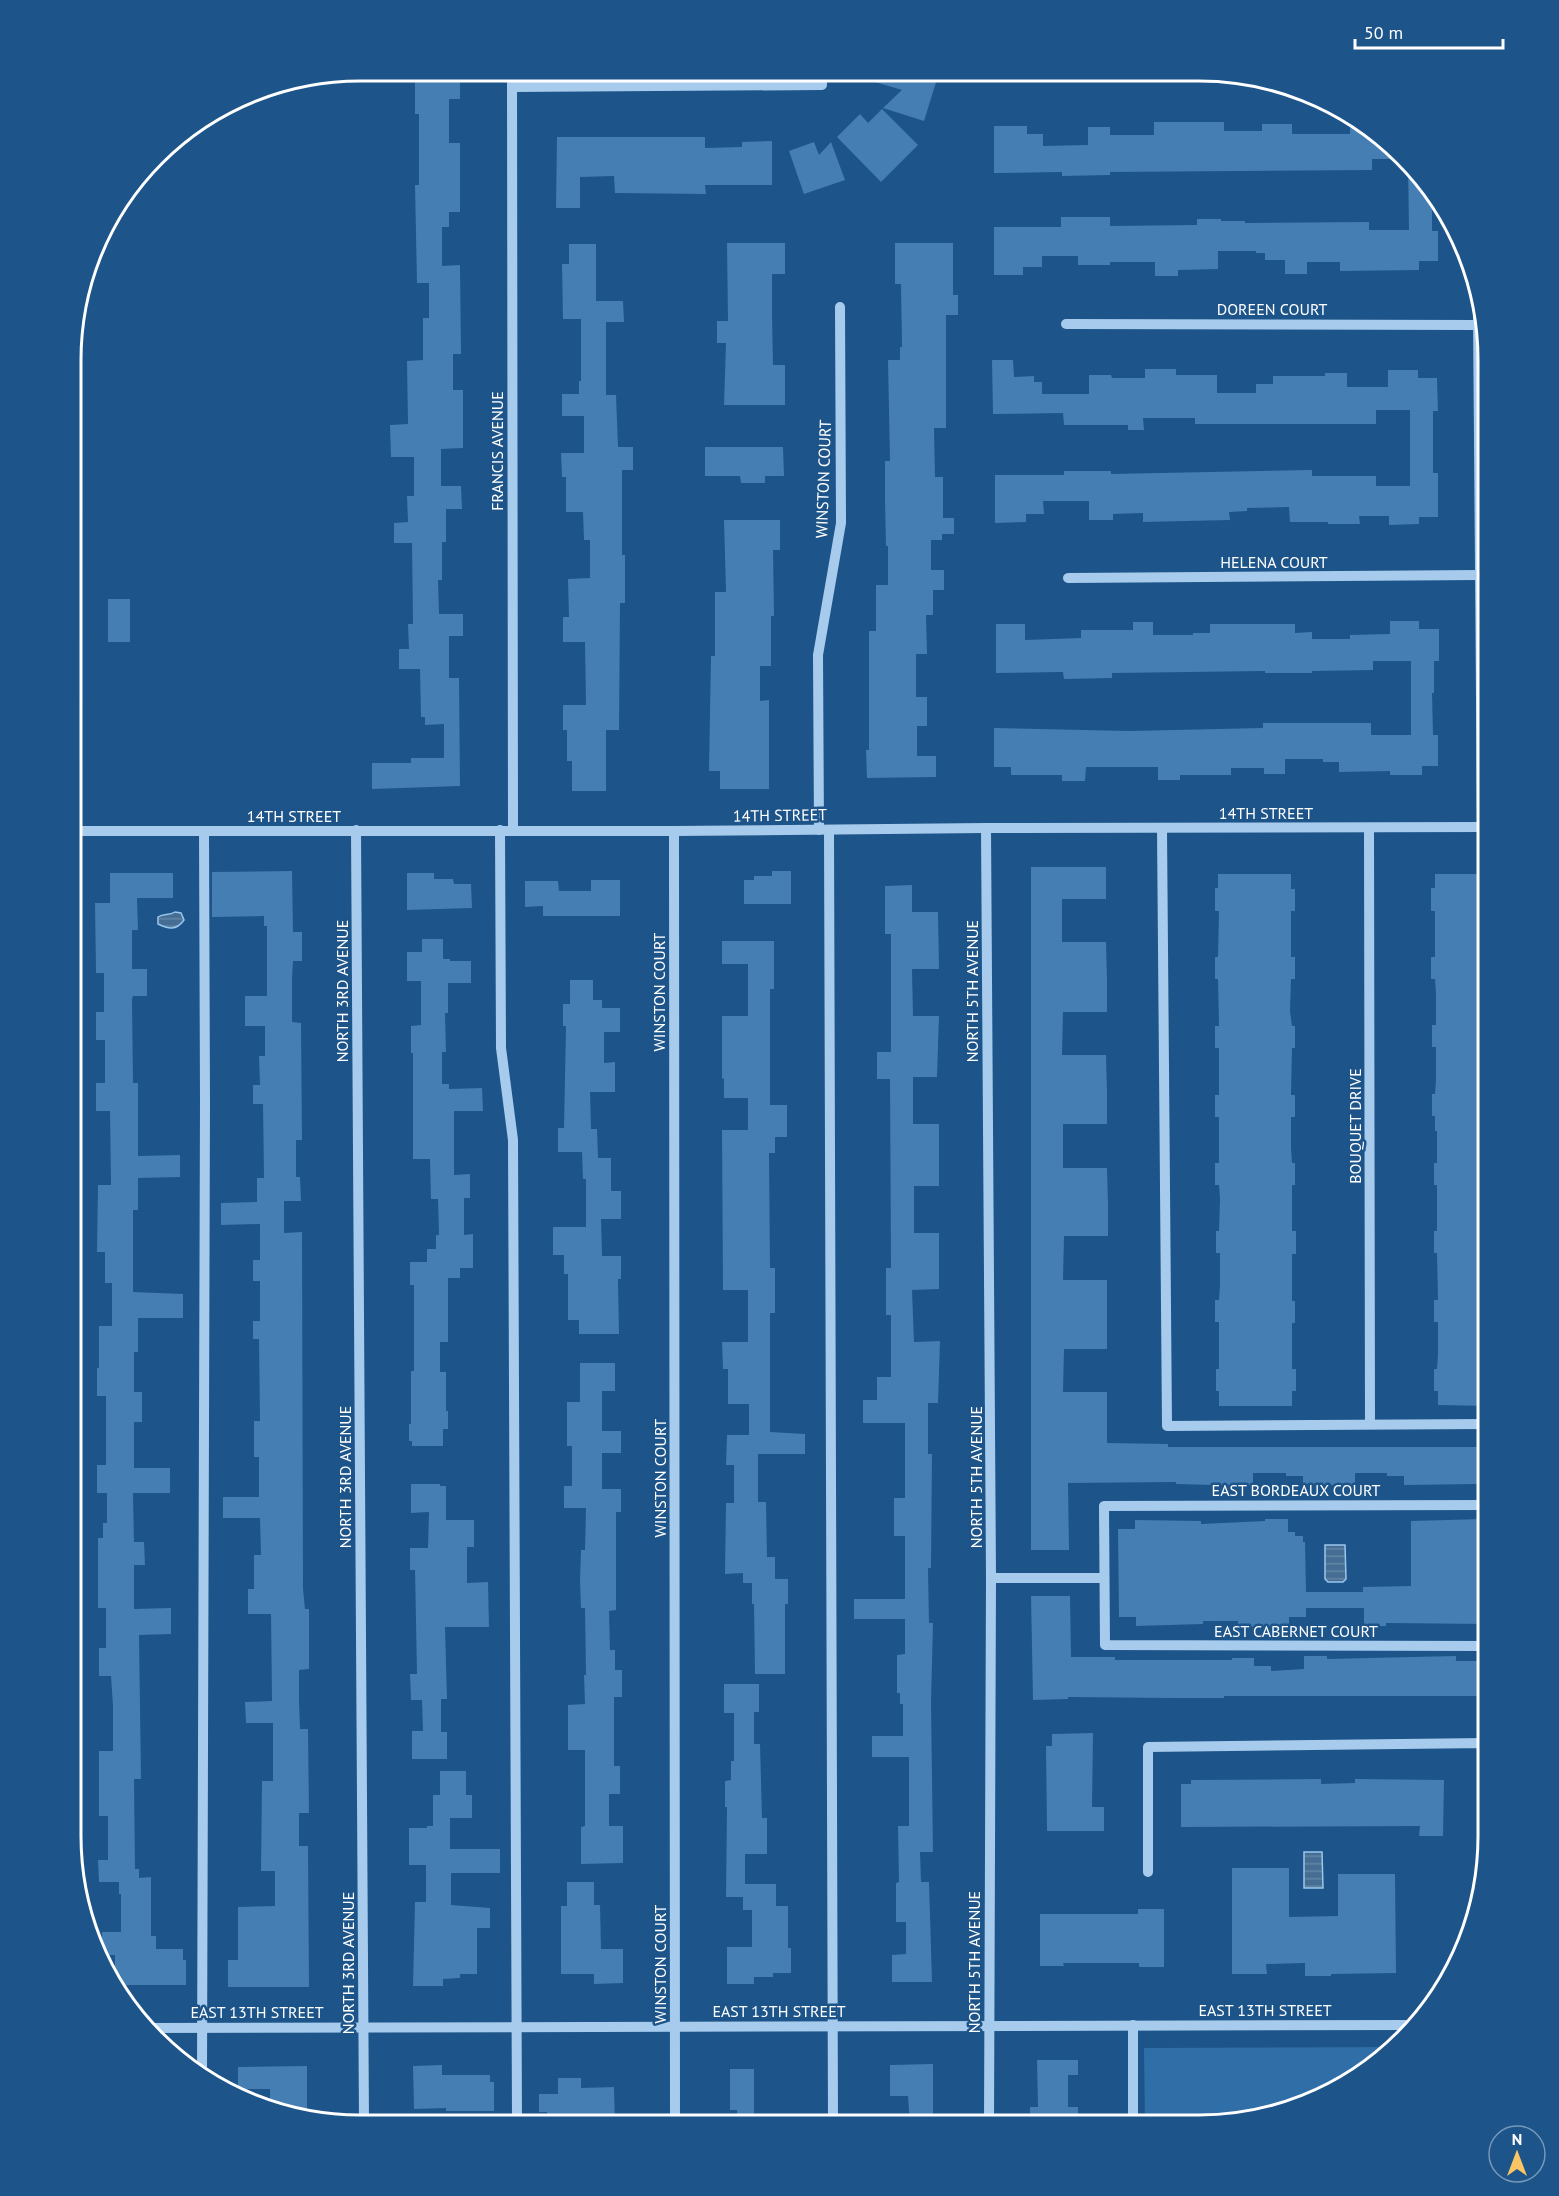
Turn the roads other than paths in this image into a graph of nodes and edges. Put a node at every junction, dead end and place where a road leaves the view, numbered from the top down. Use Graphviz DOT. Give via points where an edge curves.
graph roads {
  1 [pos="512,81"];
  2 [pos="822,81"];
  3 [pos="512,87"];
  4 [pos="840,307"];
  5 [pos="1066,324"];
  6 [pos="1476,325"];
  7 [pos="1478,575"];
  8 [pos="1068,578"];
  9 [pos="1478,827"];
  10 [pos="986,828"];
  11 [pos="1369,828"];
  12 [pos="1162,829"];
  13 [pos="356,830"];
  14 [pos="500,830"];
  15 [pos="513,830"];
  16 [pos="824,830"];
  17 [pos="81,831"];
  18 [pos="204,831"];
  19 [pos="674,831"];
  20 [pos="1370,1424"];
  21 [pos="1478,1424"];
  22 [pos="1478,1505"];
  23 [pos="992,1578"];
  24 [pos="1104,1578"];
  25 [pos="1478,1646"];
  26 [pos="1478,1743"];
  27 [pos="1149,1872"];
  28 [pos="1133,2025"];
  29 [pos="1404,2025"];
  30 [pos="516,2026"];
  31 [pos="675,2026"];
  32 [pos="832,2026"];
  33 [pos="988,2026"];
  34 [pos="202,2027"];
  35 [pos="363,2027"];
  36 [pos="158,2028"];
  37 [pos="202,2066"];
  38 [pos="364,2115"];
  39 [pos="517,2115"];
  40 [pos="675,2115"];
  41 [pos="833,2115"];
  42 [pos="989,2115"];
  43 [pos="1133,2115"];
  1 -- 3 [label="street, FRANCIS AVENUE"];
  2 -- 3 [label="street" via="822,85"];
  3 -- 15 [label="street, FRANCIS AVENUE"];
  4 -- 16 [label="street, WINSTON COURT" via="841,523 818,654"];
  5 -- 6 [label="street, DOREEN COURT"];
  7 -- 8 [label="street, HELENA COURT"];
  9 -- 11 [label="street, 14TH STREET"];
  10 -- 12 [label="street, 14TH STREET"];
  10 -- 16 [label="street, 14TH STREET"];
  10 -- 23 [label="street, NORTH 5TH AVENUE"];
  11 -- 12 [label="street, 14TH STREET"];
  11 -- 20 [label="street, BOUQUET DRIVE"];
  12 -- 20 [label="street" via="1167,1425"];
  13 -- 14 [label="street, 14TH STREET"];
  13 -- 18 [label="street, 14TH STREET"];
  13 -- 35 [label="street, NORTH 3RD AVENUE"];
  14 -- 15 [label="street, 14TH STREET"];
  14 -- 30 [label="street" via="501,1048 513,1140"];
  15 -- 19 [label="street, 14TH STREET"];
  16 -- 19 [label="street, 14TH STREET"];
  16 -- 32 [label="street, WINSTON COURT"];
  17 -- 18 [label="street, 14TH STREET"];
  18 -- 34 [label="street"];
  19 -- 31 [label="street, WINSTON COURT"];
  20 -- 21 [label="street"];
  22 -- 24 [label="street, EAST BORDEAUX COURT" via="1104,1506"];
  23 -- 24 [label="street"];
  23 -- 33 [label="street, NORTH 5TH AVENUE"];
  24 -- 25 [label="street, EAST CABERNET COURT" via="1105,1645"];
  26 -- 27 [label="street" via="1148,1747"];
  28 -- 29 [label="street, EAST 13TH STREET"];
  28 -- 33 [label="street, EAST 13TH STREET"];
  28 -- 43 [label="street"];
  30 -- 31 [label="street, EAST 13TH STREET"];
  30 -- 35 [label="street, EAST 13TH STREET"];
  30 -- 39 [label="street"];
  31 -- 32 [label="street, EAST 13TH STREET"];
  31 -- 40 [label="street, WINSTON COURT"];
  32 -- 33 [label="street, EAST 13TH STREET"];
  32 -- 41 [label="street, WINSTON COURT"];
  33 -- 42 [label="street, NORTH 5TH AVENUE"];
  34 -- 35 [label="street, EAST 13TH STREET"];
  34 -- 36 [label="street, EAST 13TH STREET"];
  34 -- 37 [label="street"];
  35 -- 38 [label="street, NORTH 3RD AVENUE"];
}
